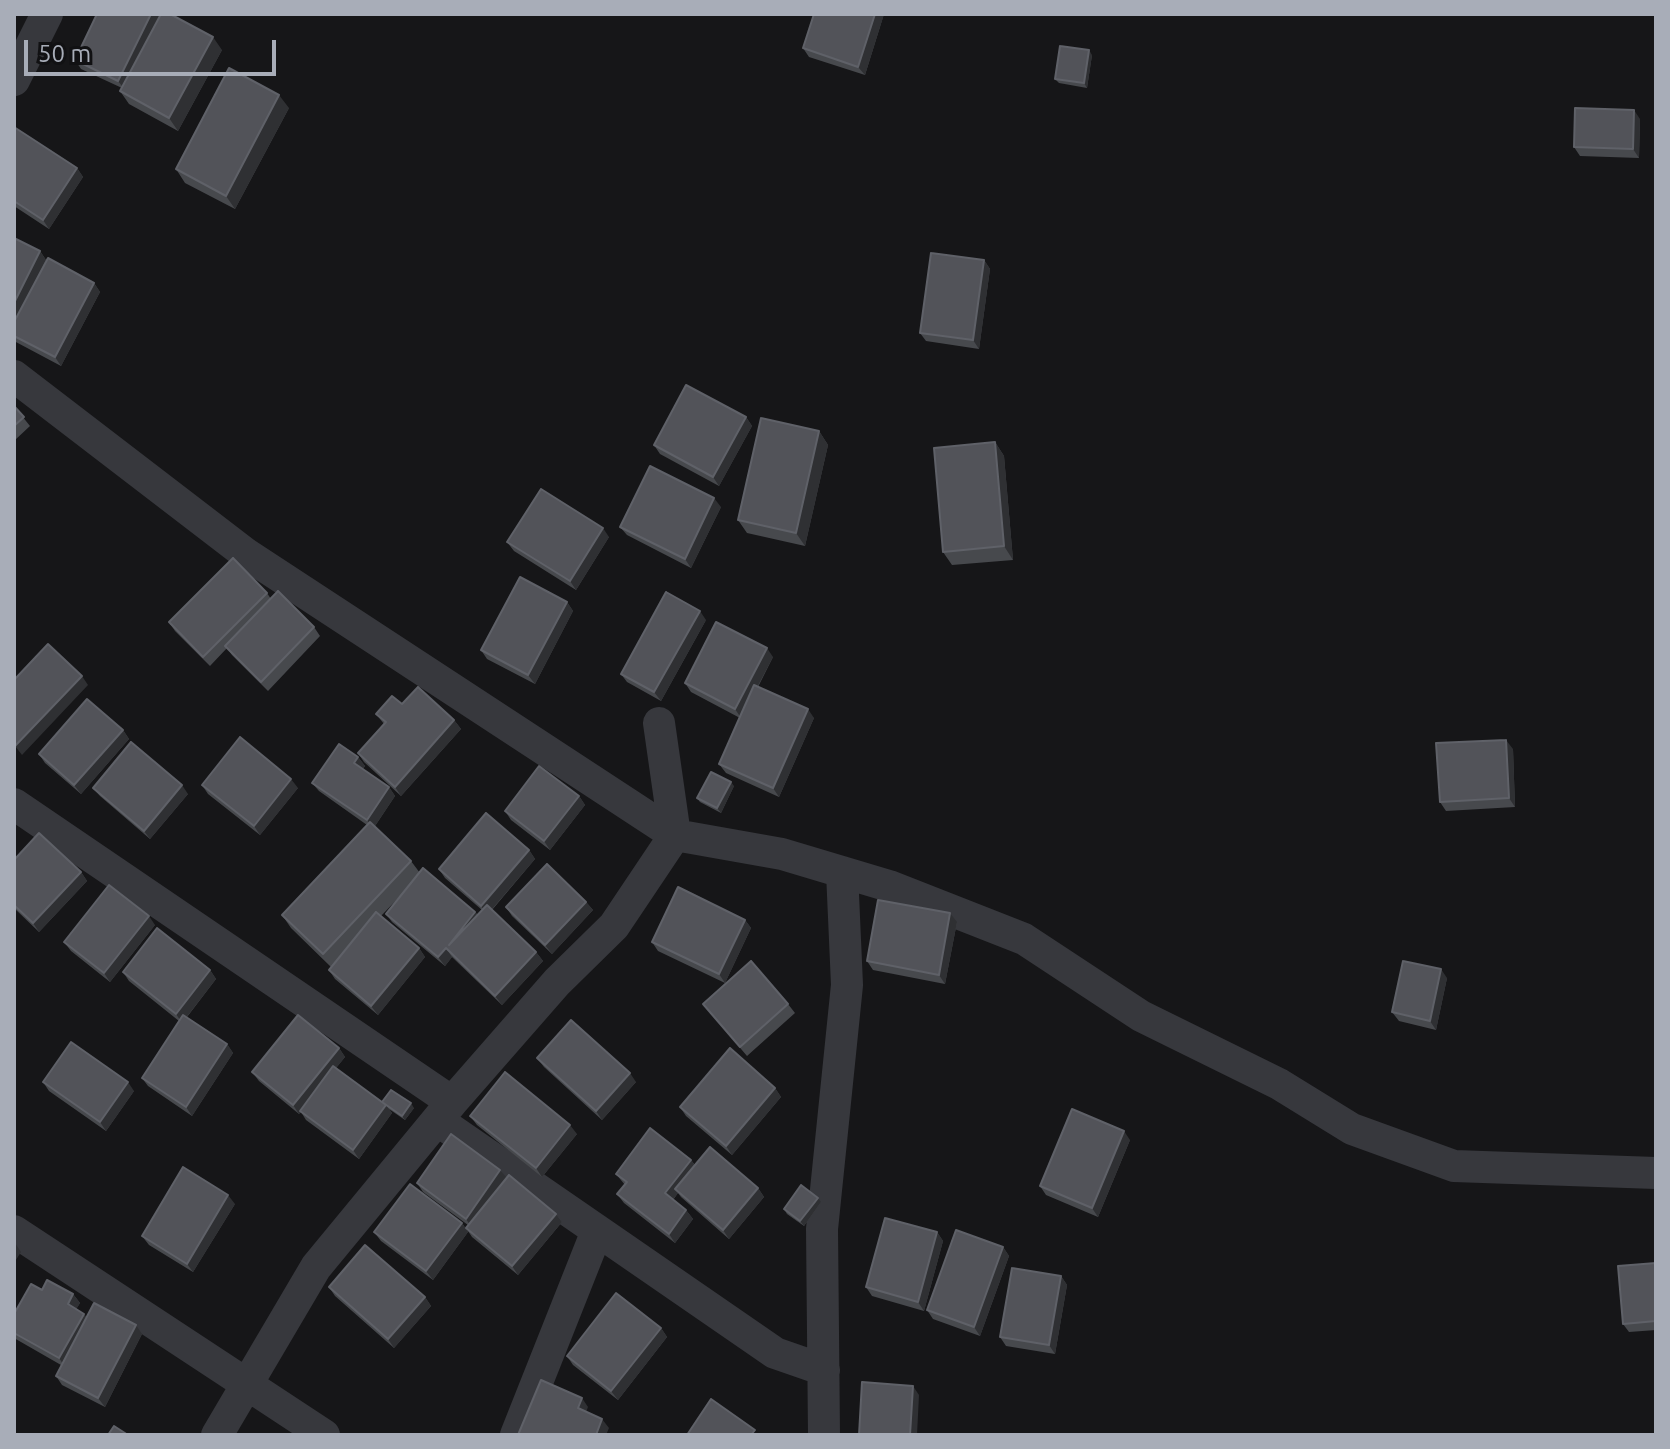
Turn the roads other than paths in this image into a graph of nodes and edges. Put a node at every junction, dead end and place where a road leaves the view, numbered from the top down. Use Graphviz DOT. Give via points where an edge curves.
graph roads {
  1 [pos="47,14"];
  2 [pos="14,80"];
  3 [pos="14,376"];
  4 [pos="659,723"];
  5 [pos="14,804"];
  6 [pos="675,835"];
  7 [pos="842,872"];
  8 [pos="444,1111"];
  9 [pos="1656,1173"];
  10 [pos="14,1231"];
  11 [pos="597,1231"];
  12 [pos="824,1370"];
  13 [pos="245,1386"];
  14 [pos="217,1435"];
  15 [pos="324,1435"];
  16 [pos="516,1435"];
  17 [pos="824,1435"];
  1 -- 2 [label="street"];
  3 -- 6 [label="street" via="246,554"];
  4 -- 6 [label="street"];
  5 -- 8 [label="street"];
  6 -- 7 [label="street" via="782,854"];
  6 -- 8 [label="street" via="614,926 557,982"];
  7 -- 9 [label="street" via="1024,939 1141,1016 1279,1084 1352,1129 1454,1166"];
  7 -- 12 [label="street" via="847,985 822,1229"];
  8 -- 11 [label="street"];
  8 -- 13 [label="street" via="316,1267"];
  10 -- 13 [label="street"];
  11 -- 12 [label="street" via="775,1353"];
  11 -- 16 [label="street"];
  12 -- 17 [label="street"];
  13 -- 14 [label="street"];
  13 -- 15 [label="street"];
}
